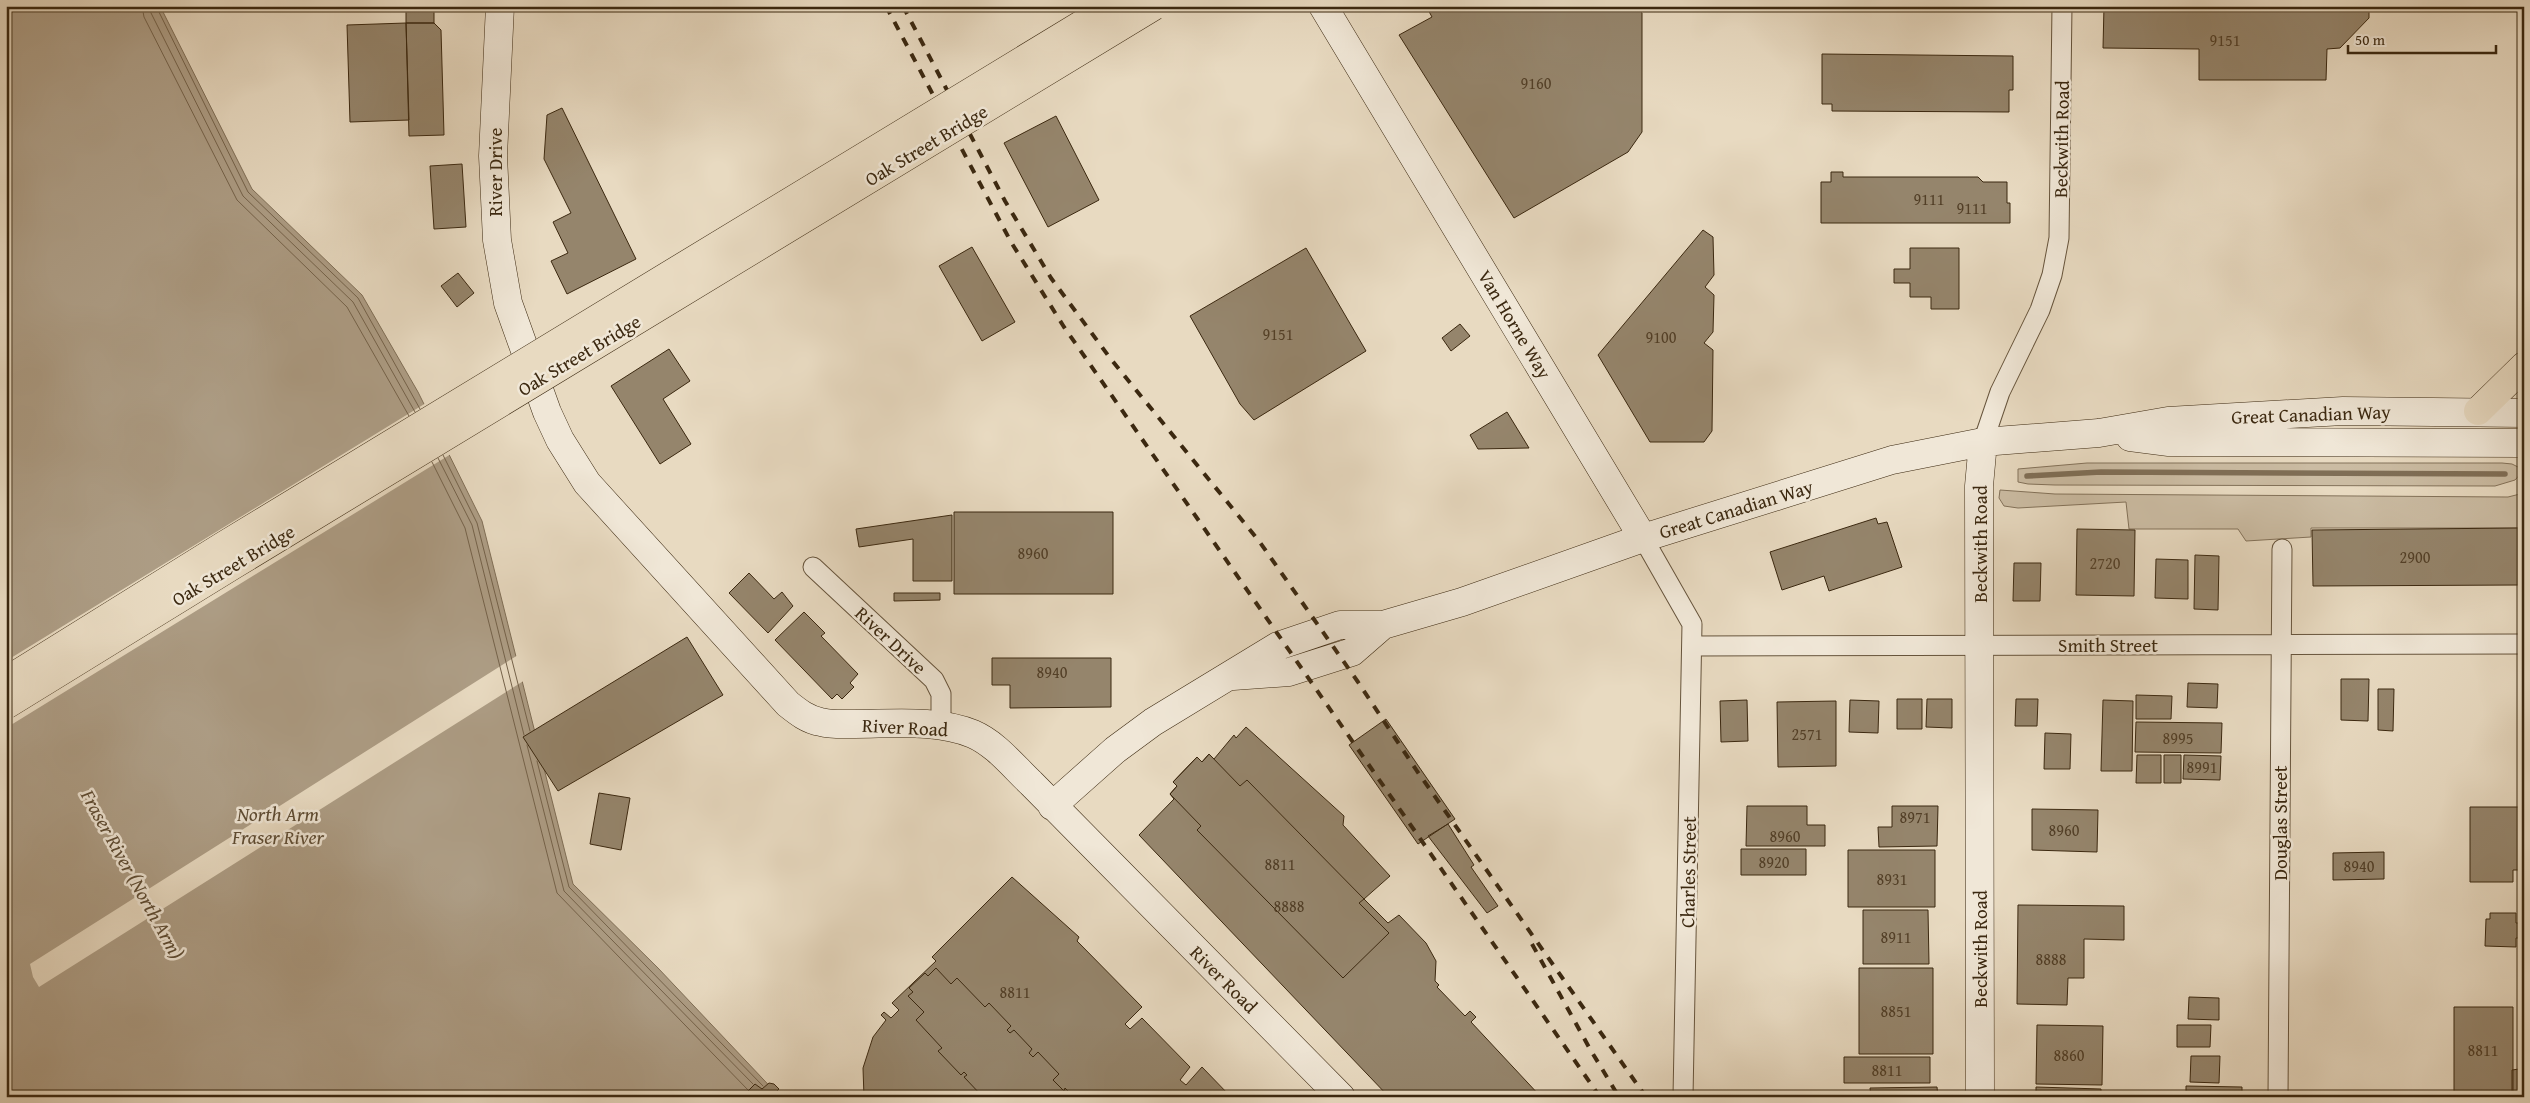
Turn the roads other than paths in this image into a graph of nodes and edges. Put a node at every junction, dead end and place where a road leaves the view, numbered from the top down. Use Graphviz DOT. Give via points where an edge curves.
graph roads {
  1 [pos="500,6"];
  2 [pos="1112,6"];
  3 [pos="1154,6"];
  4 [pos="1323,6"];
  5 [pos="2062,6"];
  6 [pos="518,334"];
  7 [pos="2524,366"];
  8 [pos="2478,411"];
  9 [pos="2524,413"];
  10 [pos="2099,433"];
  11 [pos="1983,442"];
  12 [pos="2524,443"];
  13 [pos="1643,538"];
  14 [pos="2282,549"];
  15 [pos="813,567"];
  16 [pos="2524,644"];
  17 [pos="1980,645"];
  18 [pos="2281,645"];
  19 [pos="1692,646"];
  20 [pos="6,680"];
  21 [pos="6,705"];
  22 [pos="941,726"];
  23 [pos="1052,806"];
  24 [pos="1341,1097"];
  25 [pos="1683,1097"];
  26 [pos="1980,1097"];
  27 [pos="2278,1097"];
  1 -- 6 [label="street, River Drive" via="493,156 494,210 501,272"];
  2 -- 20 [label="main road, Oak Street Bridge, bridge"];
  3 -- 21 [label="main road, Oak Street Bridge, bridge"];
  4 -- 13 [label="street, Van Horne Way"];
  5 -- 11 [label="street, Beckwith Road" via="2059,238 2052,275 2040,310 2000,392"];
  6 -- 22 [label="street, River Road" via="560,440 588,483 788,704 821,722"];
  7 -- 8 [label="main road"];
  8 -- 9 [label="street, Great Canadian Way"];
  8 -- 10 [label="street, Great Canadian Way" via="2277,414 2168,422"];
  10 -- 11 [label="street, Great Canadian Way"];
  10 -- 12 [label="street, Great Canadian Way" via="2169,442"];
  11 -- 13 [label="street, Great Canadian Way" via="1892,460"];
  11 -- 17 [label="street, Beckwith Road" via="1979,486"];
  13 -- 19 [label="street, Van Horne Way" via="1692,624"];
  13 -- 23 [label="street, Great Canadian Way" via="1462,602 1382,625 1340,625 1278,646 1153,722 1115,750"];
  14 -- 18 [label="street, Douglas Street"];
  15 -- 22 [label="street, River Drive" via="934,680 941,694"];
  16 -- 18 [label="street, Smith Street"];
  17 -- 18 [label="street, Smith Street"];
  17 -- 19 [label="street, Smith Street"];
  17 -- 26 [label="street, Beckwith Road"];
  18 -- 27 [label="street, Douglas Street"];
  19 -- 25 [label="street, Charles Street"];
  22 -- 23 [label="street, River Road" via="972,734 988,743"];
  23 -- 24 [label="street, River Road"];
}
